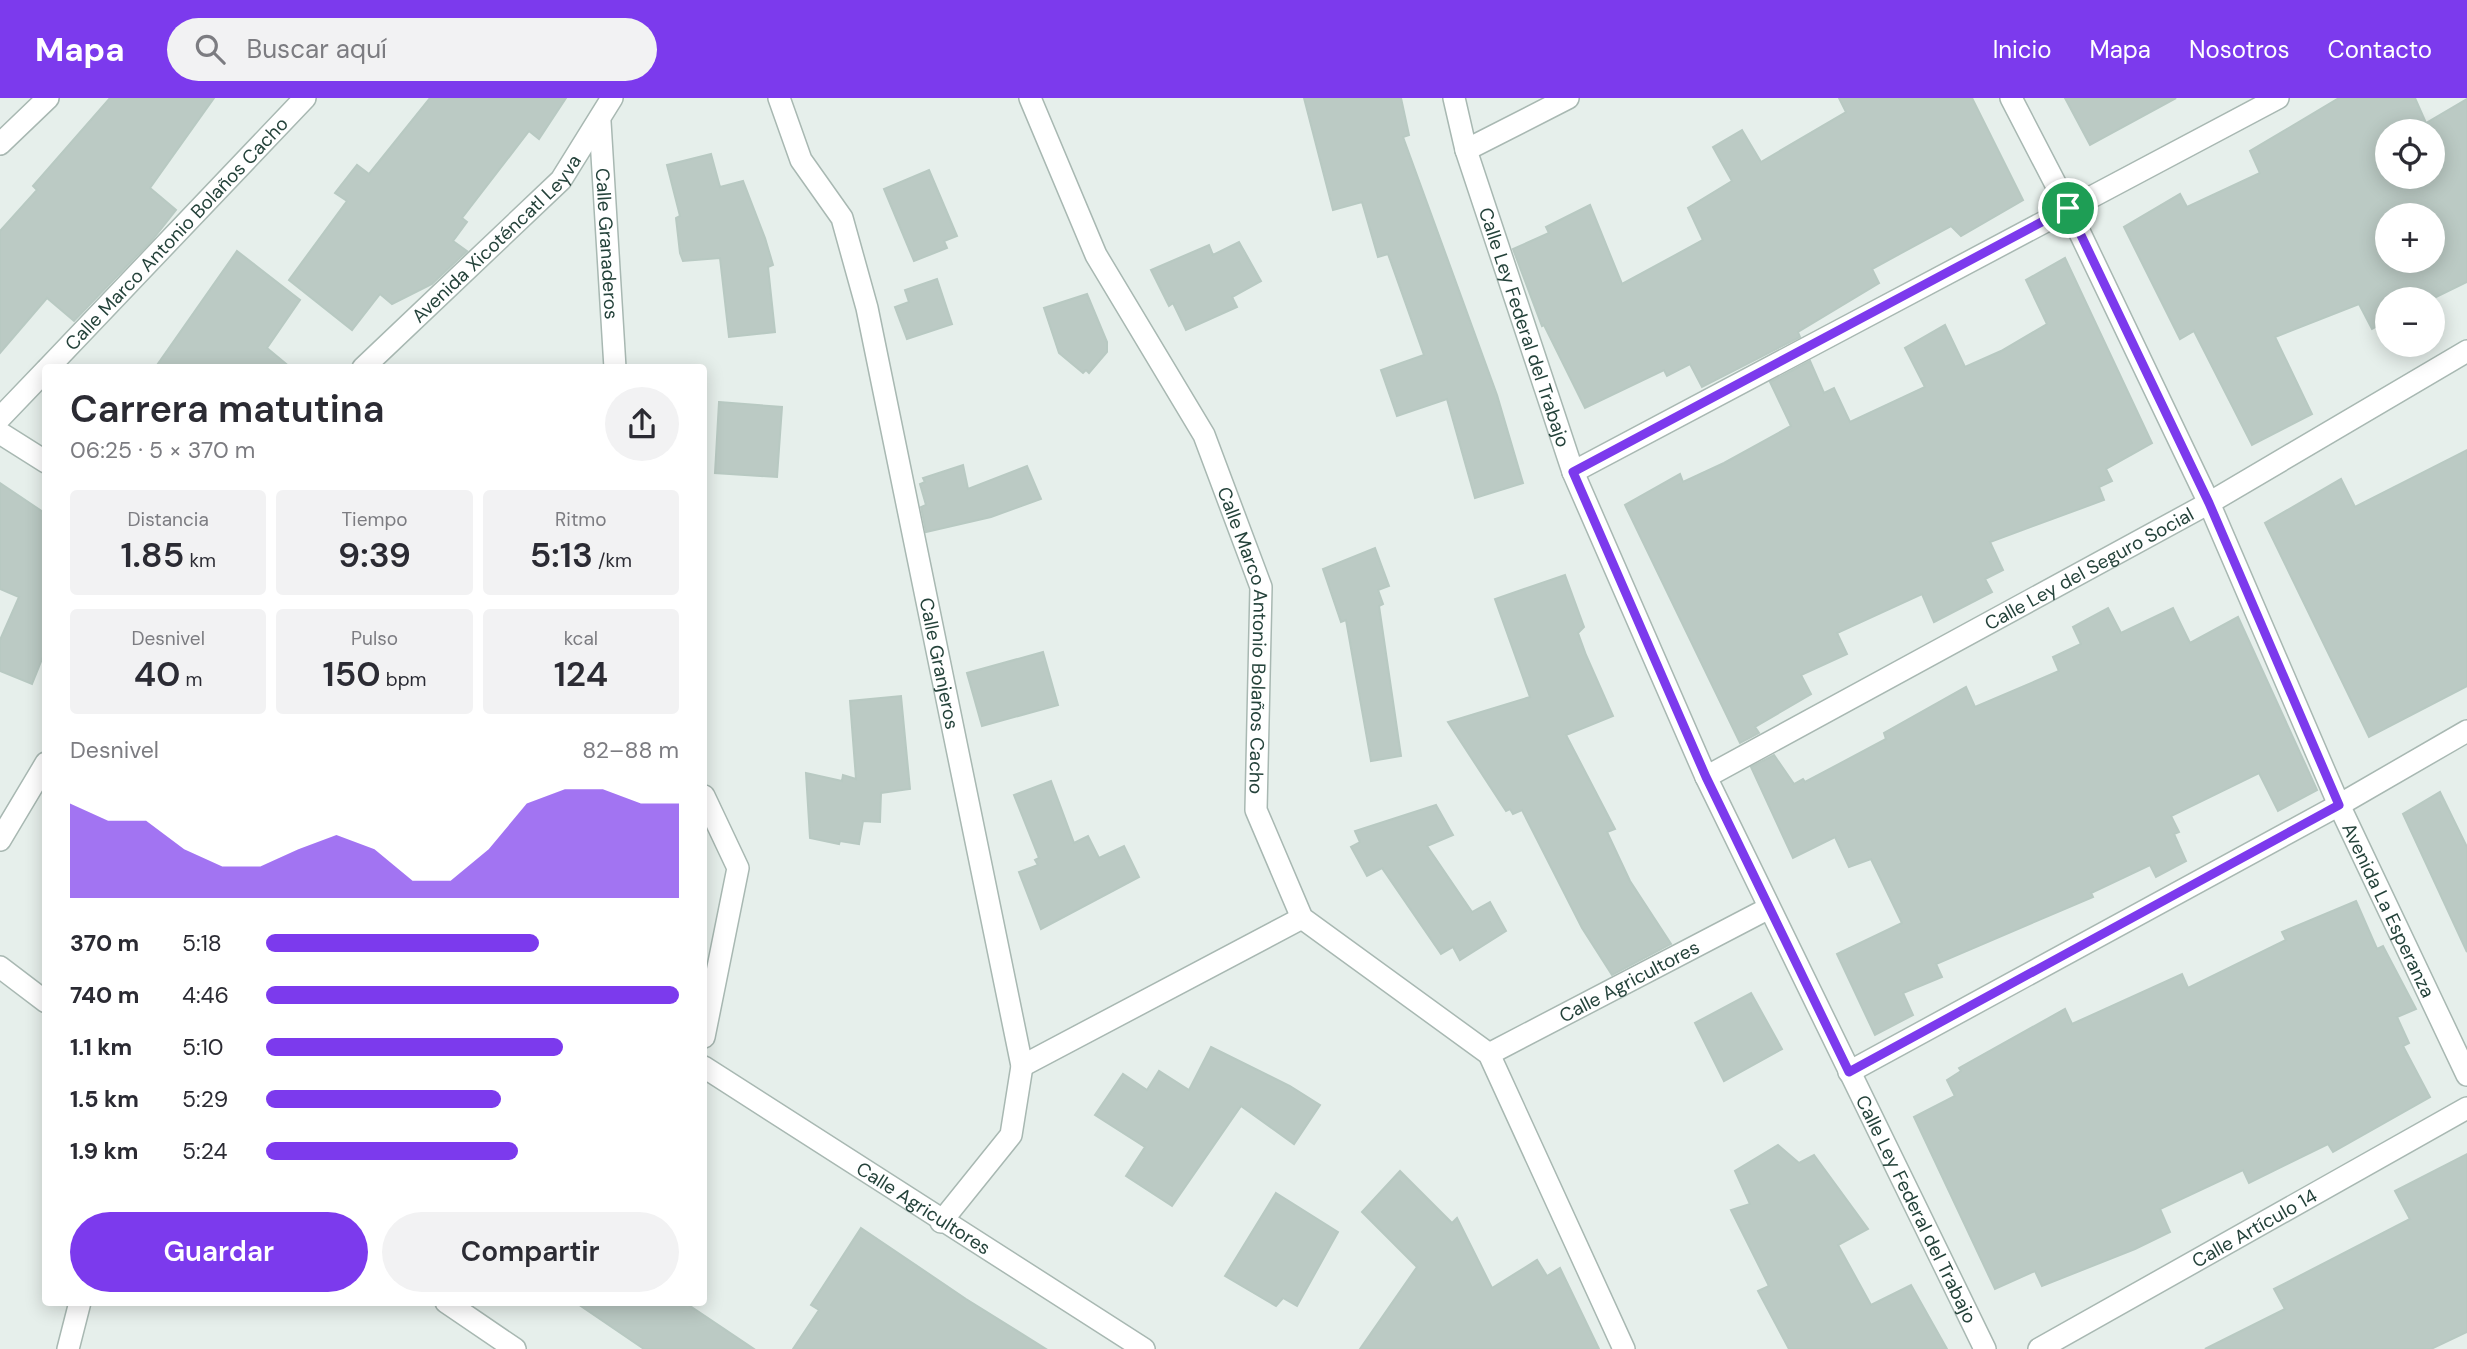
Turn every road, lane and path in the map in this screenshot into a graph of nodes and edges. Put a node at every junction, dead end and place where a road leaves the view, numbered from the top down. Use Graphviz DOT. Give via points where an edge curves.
graph roads {
  1 [pos="48,98"];
  2 [pos="304,98"];
  3 [pos="612,98"];
  4 [pos="779,98"];
  5 [pos="1030,98"];
  6 [pos="1454,98"];
  7 [pos="1568,98"];
  8 [pos="2011,98"];
  9 [pos="2278,98"];
  10 [pos="2246,106"];
  11 [pos="600,122"];
  12 [pos="0,144"];
  13 [pos="1466,150"];
  14 [pos="2068,208"];
  15 [pos="2467,351"];
  16 [pos="52,364"];
  17 [pos="367,364"];
  18 [pos="615,364"];
  19 [pos="42,374"];
  20 [pos="0,418"];
  21 [pos="0,433"];
  22 [pos="42,460"];
  23 [pos="1573,472"];
  24 [pos="2209,503"];
  25 [pos="2467,731"];
  26 [pos="42,770"];
  27 [pos="1706,777"];
  28 [pos="707,802"];
  29 [pos="2339,805"];
  30 [pos="0,840"];
  31 [pos="1769,908"];
  32 [pos="1302,918"];
  33 [pos="0,967"];
  34 [pos="42,999"];
  35 [pos="707,1022"];
  36 [pos="1489,1054"];
  37 [pos="1022,1066"];
  38 [pos="707,1069"];
  39 [pos="1849,1072"];
  40 [pos="2467,1074"];
  41 [pos="2467,1108"];
  42 [pos="941,1222"];
  43 [pos="79,1306"];
  44 [pos="452,1306"];
  45 [pos="68,1349"];
  46 [pos="515,1349"];
  47 [pos="1144,1349"];
  48 [pos="1624,1349"];
  49 [pos="1986,1349"];
  50 [pos="2039,1349"];
  1 -- 12 [label="street"];
  2 -- 16 [label="street, Calle Marco Antonio Bolaños Cacho"];
  3 -- 11 [label="street, Avenida Xicoténcatl Leyva"];
  4 -- 37 [label="street, Calle Granjeros" via="801,160 842,218 867,309"];
  5 -- 32 [label="street, Calle Marco Antonio Bolaños Cacho" via="1096,255 1204,435 1261,587 1256,810"];
  6 -- 13 [label="street, Calle Ley Federal del Trabajo"];
  7 -- 13 [label="street"];
  8 -- 14 [label="street, Avenida La Esperanza"];
  9 -- 10 [label="street"];
  10 -- 14 [label="street"];
  11 -- 17 [label="street, Avenida Xicoténcatl Leyva" via="561,180"];
  11 -- 18 [label="street, Calle Granaderos"];
  13 -- 23 [label="street, Calle Ley Federal del Trabajo"];
  14 -- 23 [label="street"];
  14 -- 24 [label="street, Avenida La Esperanza"];
  15 -- 24 [label="street, Calle Ley del Seguro Social"];
  19 -- 20 [label="street, Calle Marco Antonio Bolaños Cacho"];
  21 -- 22 [label="street"];
  23 -- 27 [label="street, Calle Ley Federal del Trabajo"];
  24 -- 27 [label="street, Calle Ley del Seguro Social"];
  24 -- 29 [label="street, Avenida La Esperanza"];
  25 -- 29 [label="street"];
  26 -- 30 [label="street"];
  27 -- 31 [label="street, Calle Ley Federal del Trabajo"];
  28 -- 35 [label="street" via="738,868"];
  29 -- 39 [label="street"];
  29 -- 40 [label="street, Avenida La Esperanza"];
  31 -- 36 [label="street, Calle Agricultores"];
  31 -- 39 [label="street, Calle Ley Federal del Trabajo"];
  32 -- 36 [label="street"];
  32 -- 37 [label="street"];
  33 -- 34 [label="street"];
  36 -- 48 [label="street"];
  37 -- 42 [label="street, Calle Granjeros" via="1011,1135"];
  38 -- 42 [label="street, Calle Agricultores"];
  39 -- 49 [label="street, Calle Ley Federal del Trabajo"];
  41 -- 50 [label="street, Calle Artículo 14"];
  42 -- 47 [label="street, Calle Agricultores"];
  43 -- 45 [label="street"];
  44 -- 46 [label="street"];
}
